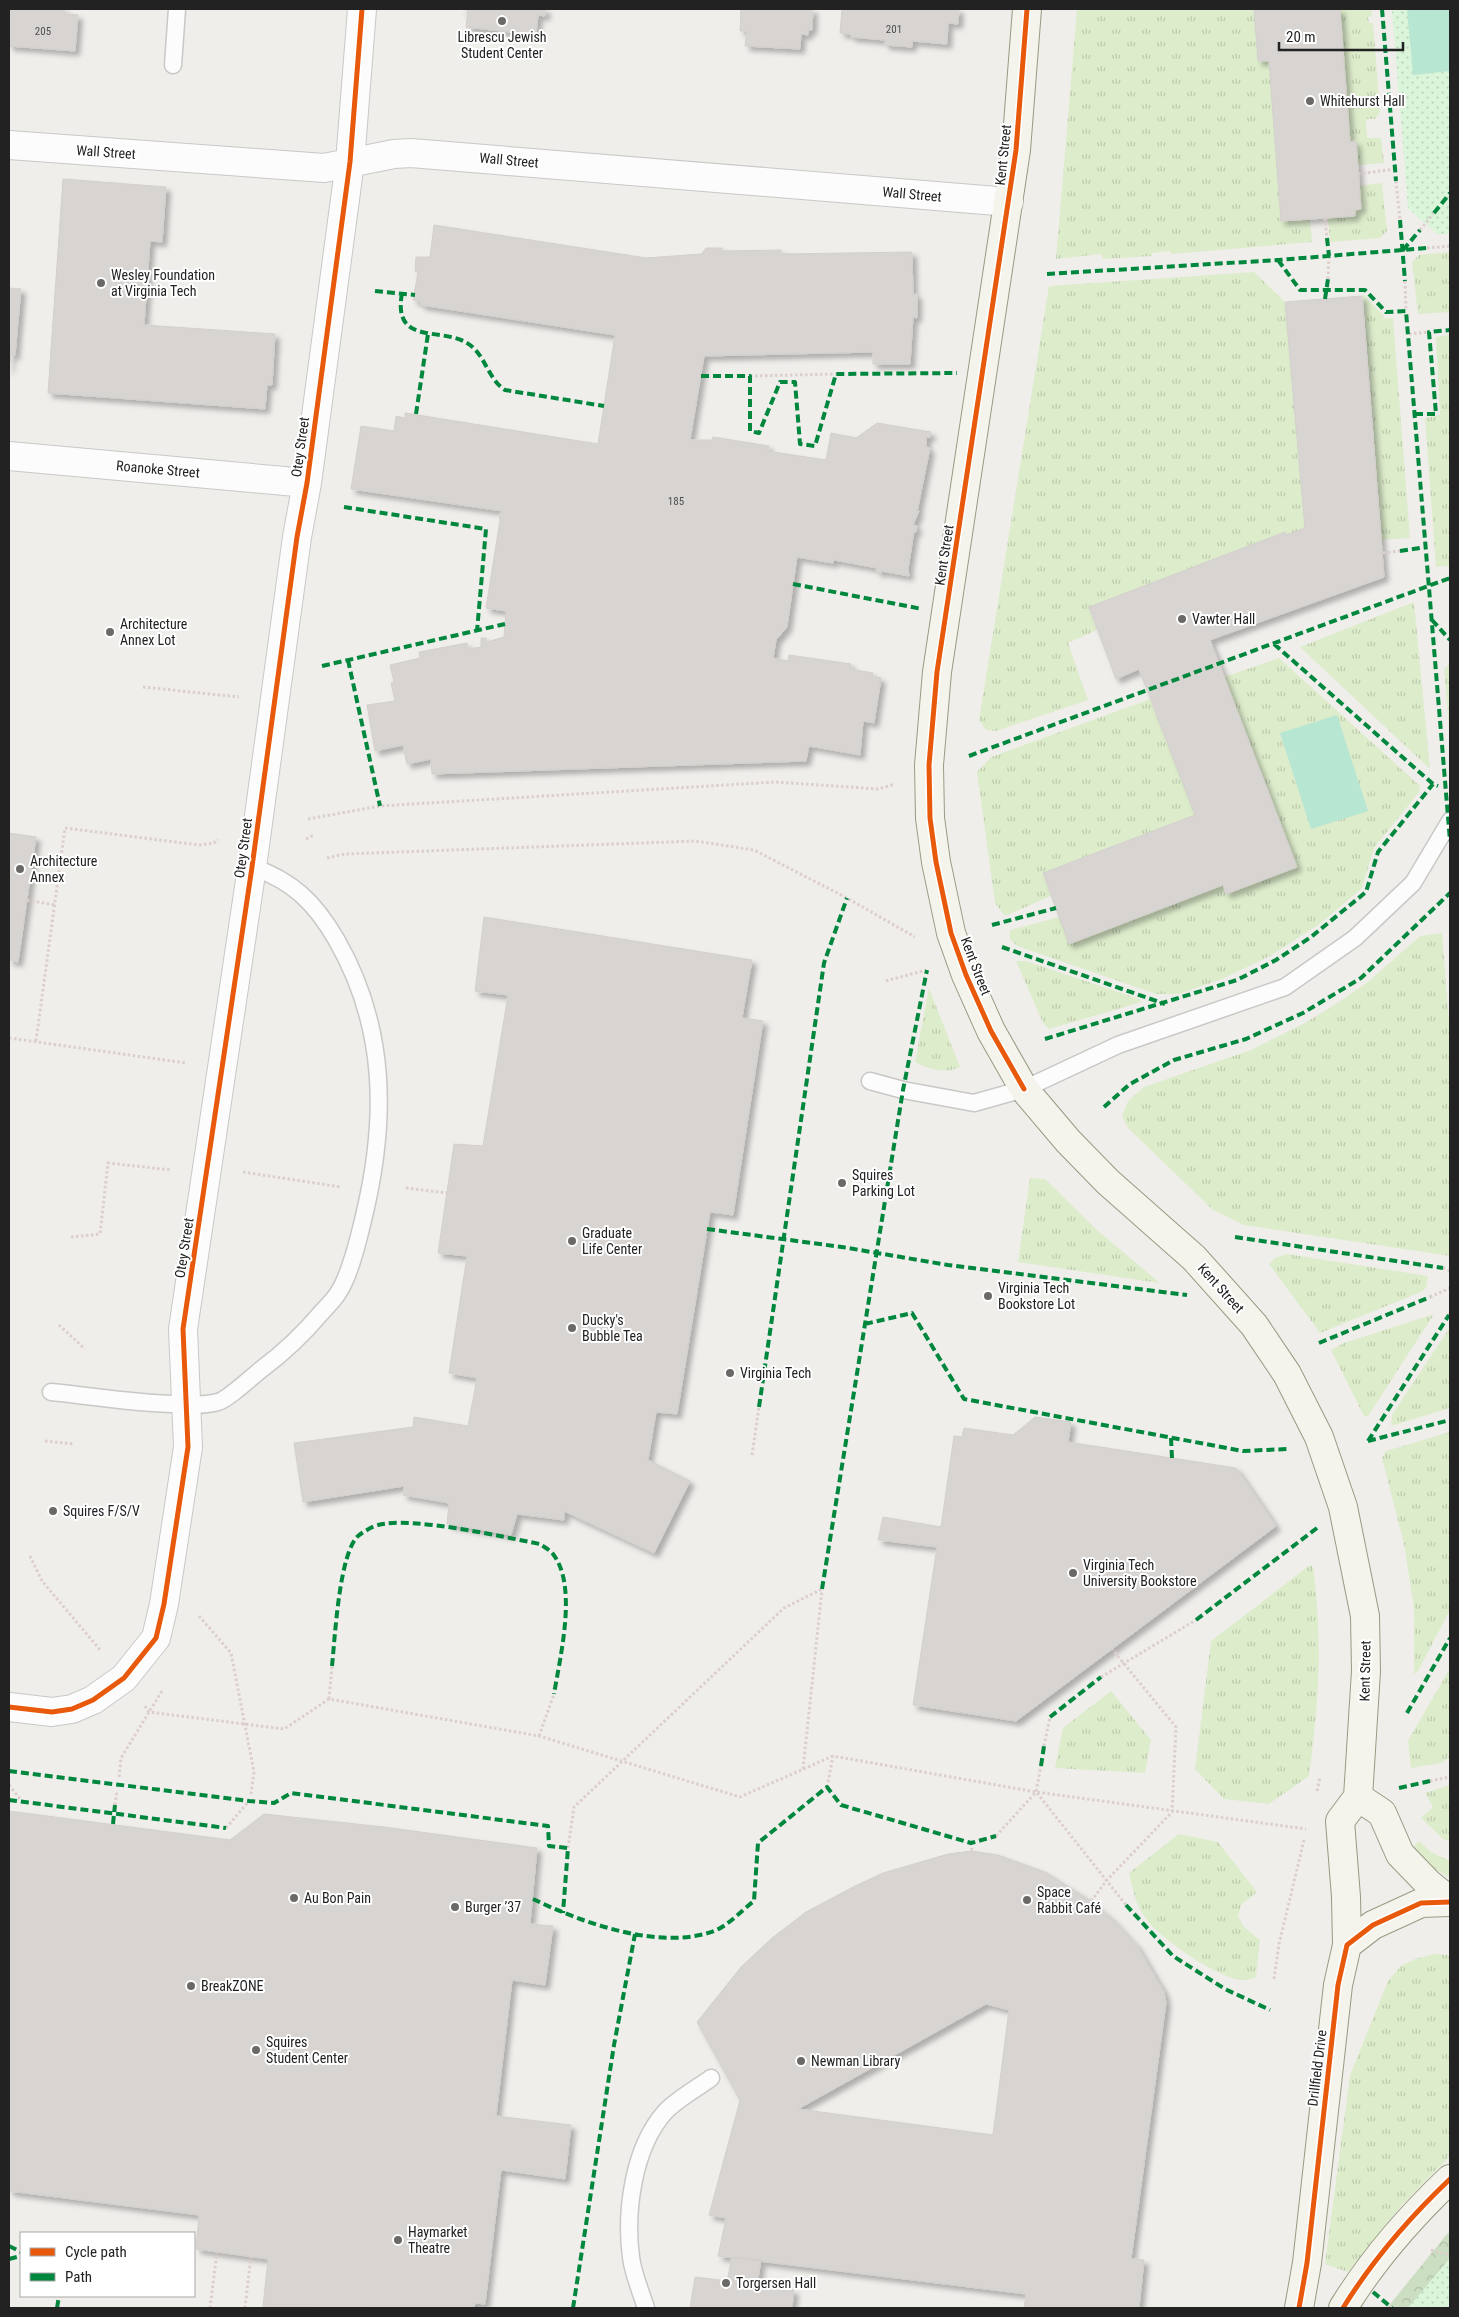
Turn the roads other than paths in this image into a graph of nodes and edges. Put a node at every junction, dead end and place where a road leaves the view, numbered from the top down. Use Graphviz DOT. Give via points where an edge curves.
graph roads {
  1 [pos="177,9"];
  2 [pos="362,9"];
  3 [pos="1027,9"];
  4 [pos="173,65"];
  5 [pos="9,145"];
  6 [pos="350,162"];
  7 [pos="1009,202"];
  8 [pos="9,456"];
  9 [pos="307,484"];
  10 [pos="1450,821"];
  11 [pos="252,867"];
  12 [pos="870,1081"];
  13 [pos="1024,1089"];
  14 [pos="51,1392"];
  15 [pos="186,1405"];
  16 [pos="9,1707"];
  17 [pos="1358,1797"];
  18 [pos="1450,1901"];
  19 [pos="1347,1945"];
  20 [pos="710,2078"];
  21 [pos="1450,2179"];
  22 [pos="646,2308"];
  23 [pos="1299,2308"];
  24 [pos="1343,2308"];
  1 -- 4 [label="lane"];
  2 -- 6 [label="street, Otey Street"];
  3 -- 7 [label="street, Kent Street"];
  5 -- 6 [label="street, Wall Street" via="324,168"];
  6 -- 7 [label="street, Wall Street" via="394,154 455,156"];
  6 -- 9 [label="street, Otey Street"];
  7 -- 13 [label="street, Kent Street" via="937,672 929,765 930,818 951,933 990,1031"];
  8 -- 9 [label="street, Roanoke Street"];
  9 -- 11 [label="street, Otey Street"];
  10 -- 13 [label="lane" via="1412,883 1355,938 1285,987 1118,1045"];
  11 -- 15 [label="street, Otey Street" via="183,1329"];
  11 -- 15 [label="lane" via="294,886 312,905 332,932 363,994 379,1072 379,1116 371,1187 359,1239 339,1293 293,1345 220,1402"];
  12 -- 13 [label="lane" via="974,1103"];
  13 -- 17 [label="street, Kent Street" via="1108,1182 1194,1258 1248,1318 1288,1374 1319,1437 1343,1507 1365,1616 1366,1671"];
  14 -- 15 [label="lane"];
  15 -- 16 [label="street, Otey Street" via="188,1446 156,1638 124,1678 93,1700 72,1709 52,1712"];
  17 -- 18 [label="street" via="1382,1813 1400,1854"];
  17 -- 19 [label="street" via="1340,1821"];
  18 -- 19 [label="street" via="1421,1903 1373,1925"];
  19 -- 23 [label="street, Drillfield Drive" via="1338,1985"];
  20 -- 22 [label="lane" via="665,2112 644,2146 633,2182 628,2218 631,2258"];
  21 -- 24 [label="street" via="1418,2210"];
}
